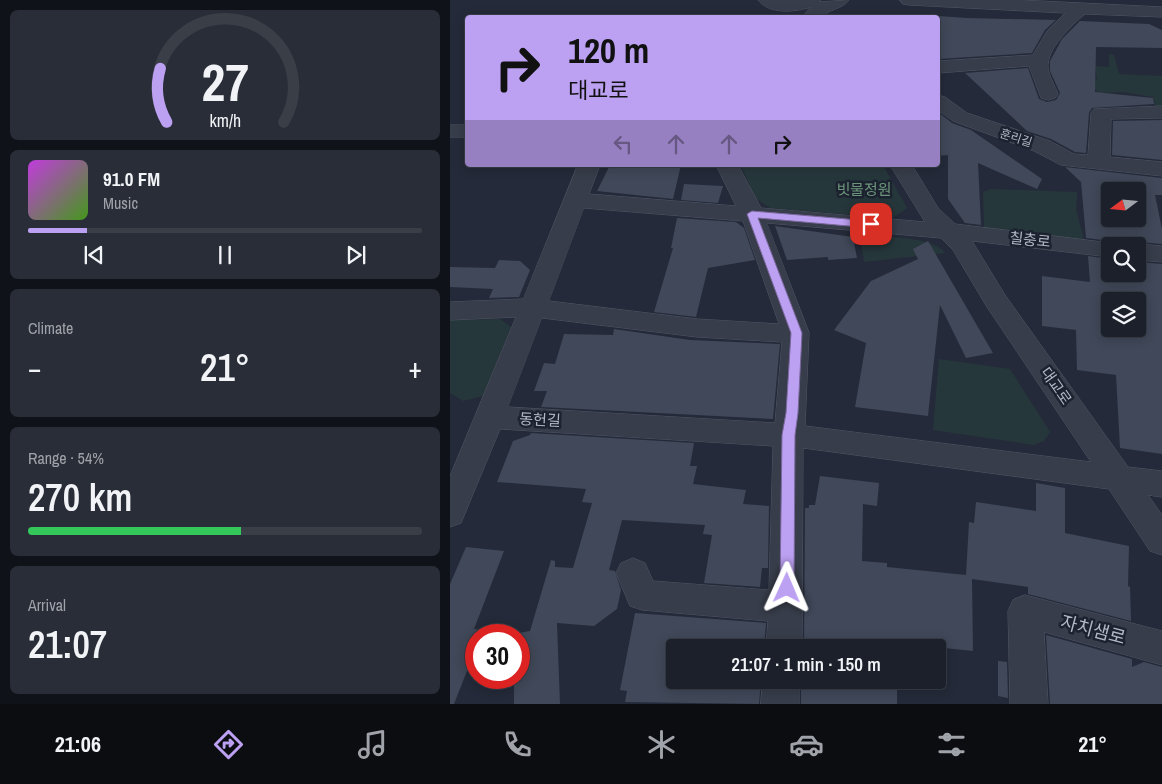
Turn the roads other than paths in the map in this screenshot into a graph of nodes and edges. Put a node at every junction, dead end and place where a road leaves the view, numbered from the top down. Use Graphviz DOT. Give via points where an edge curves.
graph roads {
  1 [pos="767,0"];
  2 [pos="839,0"];
  3 [pos="908,0"];
  4 [pos="917,0"];
  5 [pos="937,1"];
  6 [pos="803,7"];
  7 [pos="1081,8"];
  8 [pos="1162,12"];
  9 [pos="915,15"];
  10 [pos="1039,60"];
  11 [pos="940,67"];
  12 [pos="1048,94"];
  13 [pos="940,102"];
  14 [pos="1162,112"];
  15 [pos="450,131"];
  16 [pos="465,131"];
  17 [pos="1099,162"];
  18 [pos="588,167"];
  19 [pos="728,167"];
  20 [pos="902,167"];
  21 [pos="1162,169"];
  22 [pos="576,200"];
  23 [pos="752,214"];
  24 [pos="950,231"];
  25 [pos="1101,247"];
  26 [pos="1146,253"];
  27 [pos="1162,254"];
  28 [pos="533,308"];
  29 [pos="450,311"];
  30 [pos="796,333"];
  31 [pos="490,417"];
  32 [pos="788,435"];
  33 [pos="1121,479"];
  34 [pos="1162,484"];
  35 [pos="450,514"];
  36 [pos="1162,541"];
  37 [pos="633,573"];
  38 [pos="786,607"];
  39 [pos="784,639"];
  40 [pos="1162,648"];
  41 [pos="781,689"];
  42 [pos="780,704"];
  43 [pos="1028,704"];
  1 -- 6 [label="street"];
  2 -- 6 [label="street" via="820,8"];
  3 -- 4 [label="street"];
  4 -- 5 [label="street"];
  4 -- 9 [label="street"];
  5 -- 7 [label="street"];
  7 -- 8 [label="street"];
  7 -- 10 [label="street" via="1061,25"];
  10 -- 11 [label="street"];
  10 -- 12 [label="street" via="1038,69"];
  13 -- 17 [label="street, 훈리길" via="960,117 1042,146 1069,160"];
  14 -- 17 [label="street" via="1100,113"];
  15 -- 16 [label="street"];
  17 -- 21 [label="street, 훈리길"];
  18 -- 22 [label="street"];
  19 -- 23 [label="street"];
  20 -- 24 [label="street, 대교로" via="929,212"];
  22 -- 23 [label="street"];
  22 -- 28 [label="street"];
  23 -- 24 [label="street"];
  23 -- 30 [label="street"];
  24 -- 25 [label="street, 칠충로"];
  24 -- 33 [label="street, 대교로"];
  26 -- 27 [label="street"];
  28 -- 29 [label="street"];
  28 -- 30 [label="street" via="699,328"];
  28 -- 31 [label="street"];
  30 -- 32 [label="street"];
  31 -- 32 [label="street, 동헌길"];
  31 -- 35 [label="street"];
  32 -- 33 [label="street, 동헌길"];
  32 -- 38 [label="street"];
  33 -- 34 [label="street"];
  33 -- 36 [label="street, 대교로"];
  37 -- 38 [label="street" via="642,595"];
  38 -- 39 [label="street"];
  40 -- 43 [label="street, 자치샘로" via="1025,612"];
  41 -- 42 [label="street"];
}
